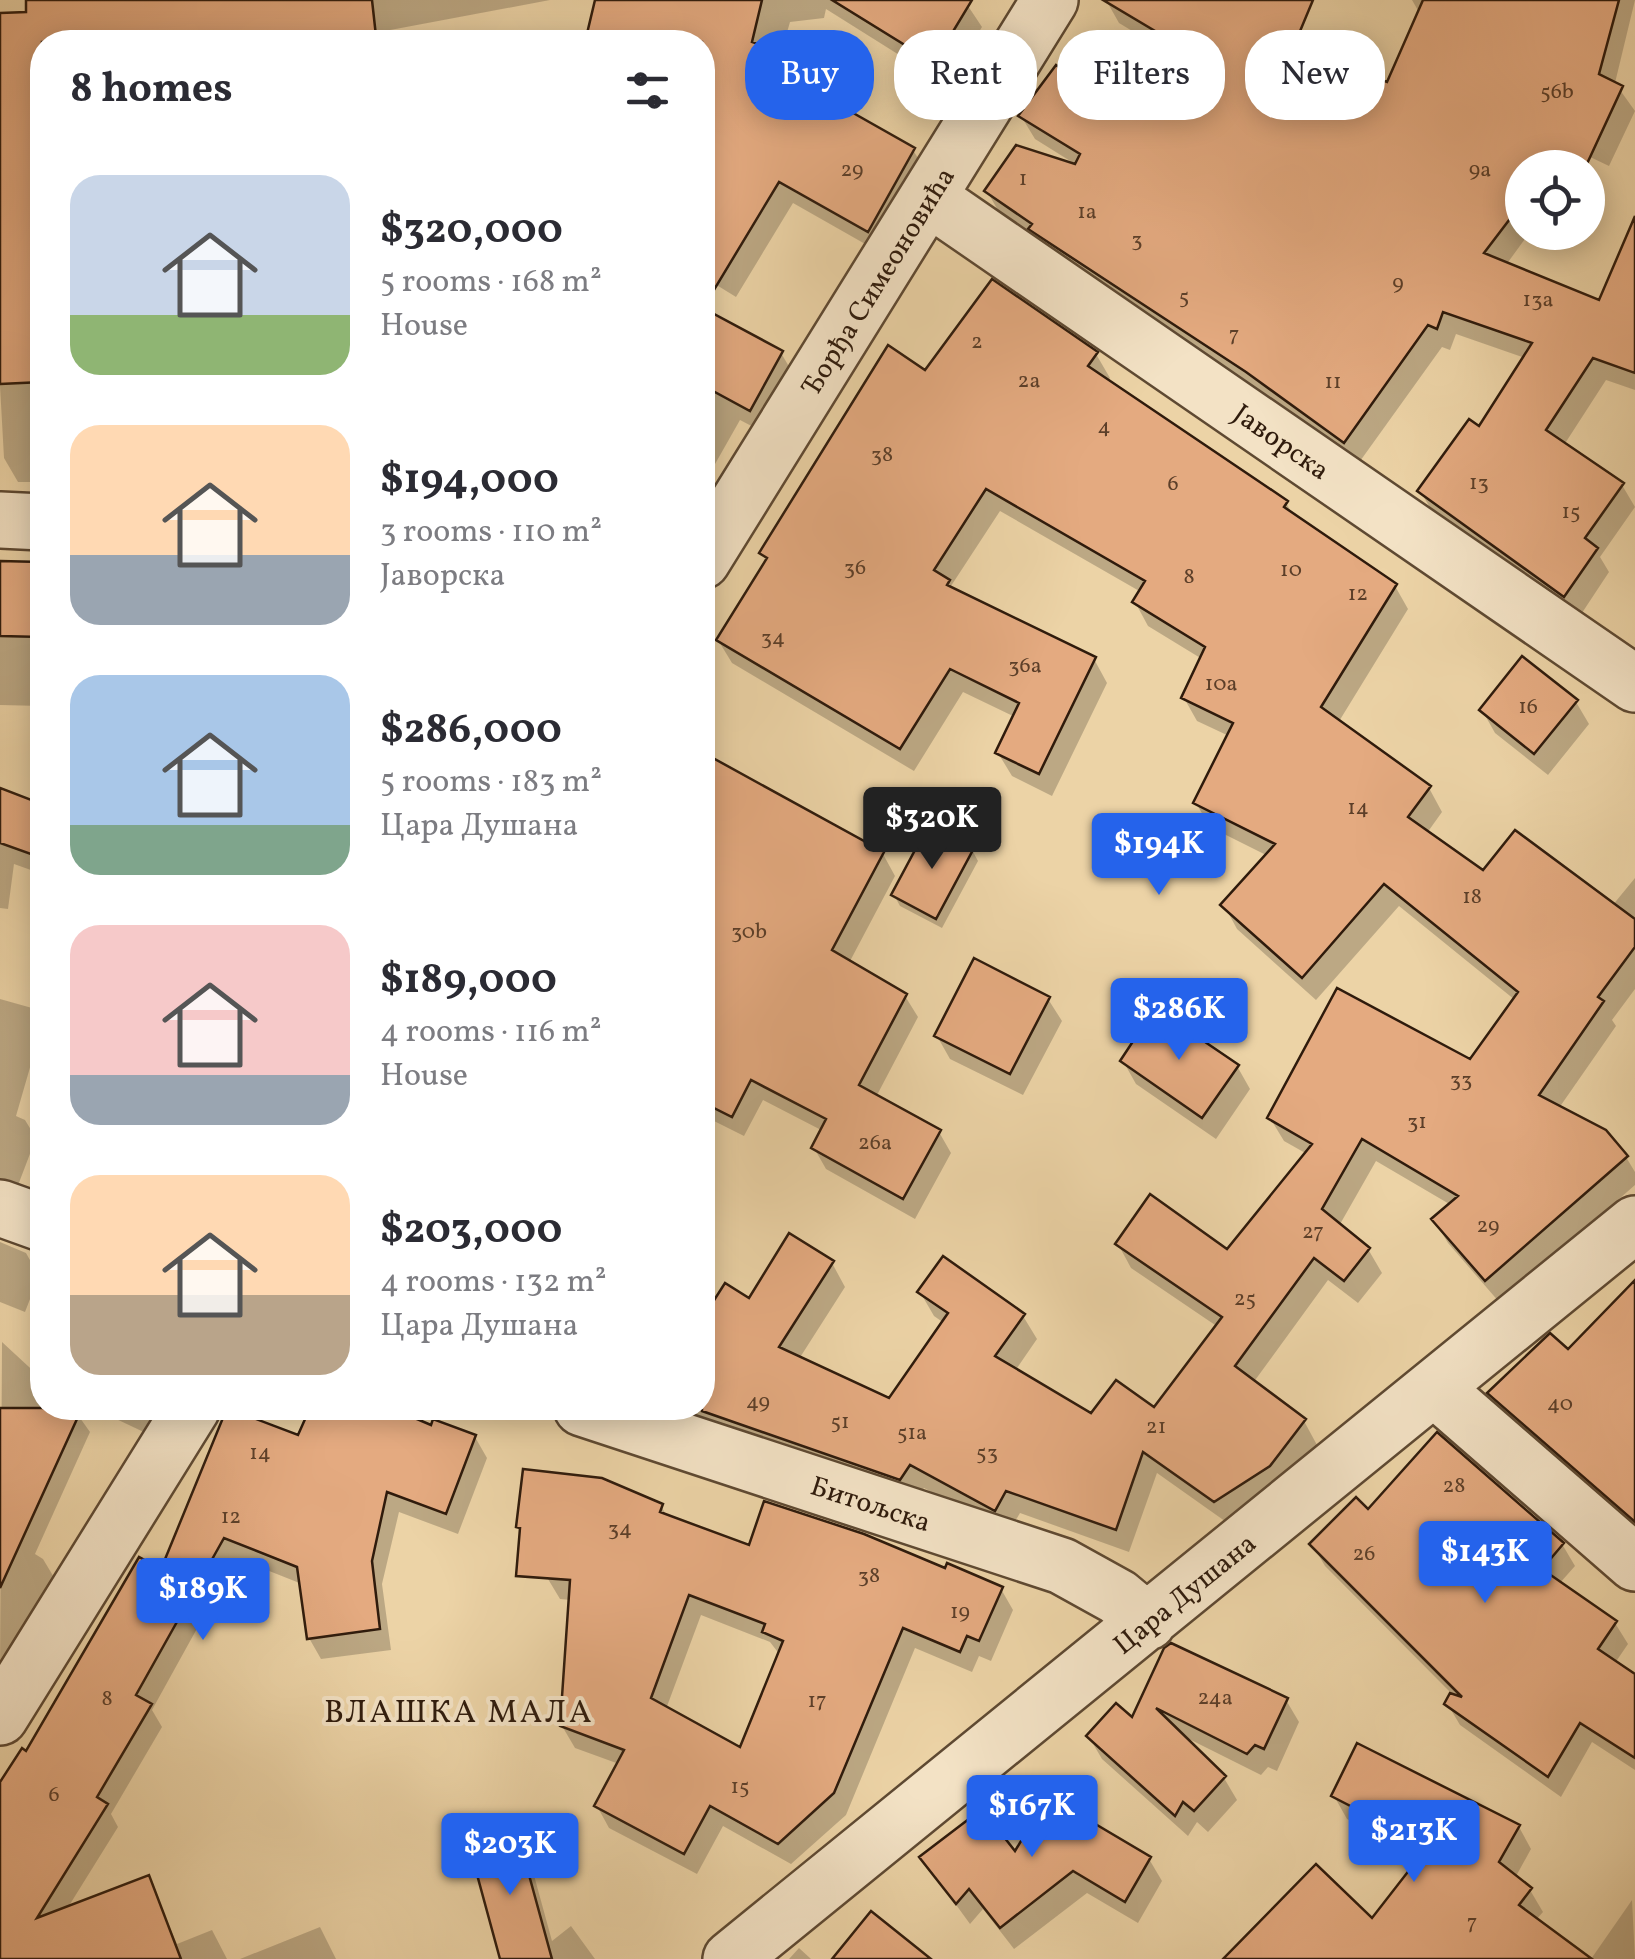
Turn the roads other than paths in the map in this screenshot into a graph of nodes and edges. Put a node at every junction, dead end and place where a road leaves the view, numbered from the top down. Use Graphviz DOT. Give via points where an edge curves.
graph roads {
  1 [pos="1050,0"];
  2 [pos="929,198"];
  3 [pos="0,520"];
  4 [pos="30,521"];
  5 [pos="715,534"];
  6 [pos="1635,684"];
  7 [pos="0,1208"];
  8 [pos="30,1219"];
  9 [pos="1635,1224"];
  10 [pos="1434,1388"];
  11 [pos="185,1420"];
  12 [pos="618,1420"];
  13 [pos="1635,1563"];
  14 [pos="1148,1622"];
  15 [pos="0,1718"];
  16 [pos="731,1959"];
  1 -- 2 [label="street, Ђорђа Симеоновића"];
  2 -- 5 [label="street, Ђорђа Симеоновића"];
  2 -- 6 [label="street, Јаворска"];
  3 -- 4 [label="street"];
  7 -- 8 [label="street"];
  9 -- 10 [label="street, Цара Душана"];
  10 -- 13 [label="street"];
  10 -- 14 [label="street, Цара Душана"];
  11 -- 15 [label="street"];
  12 -- 14 [label="street, Битољска" via="1062,1566"];
  14 -- 16 [label="street, Цара Душана"];
}
